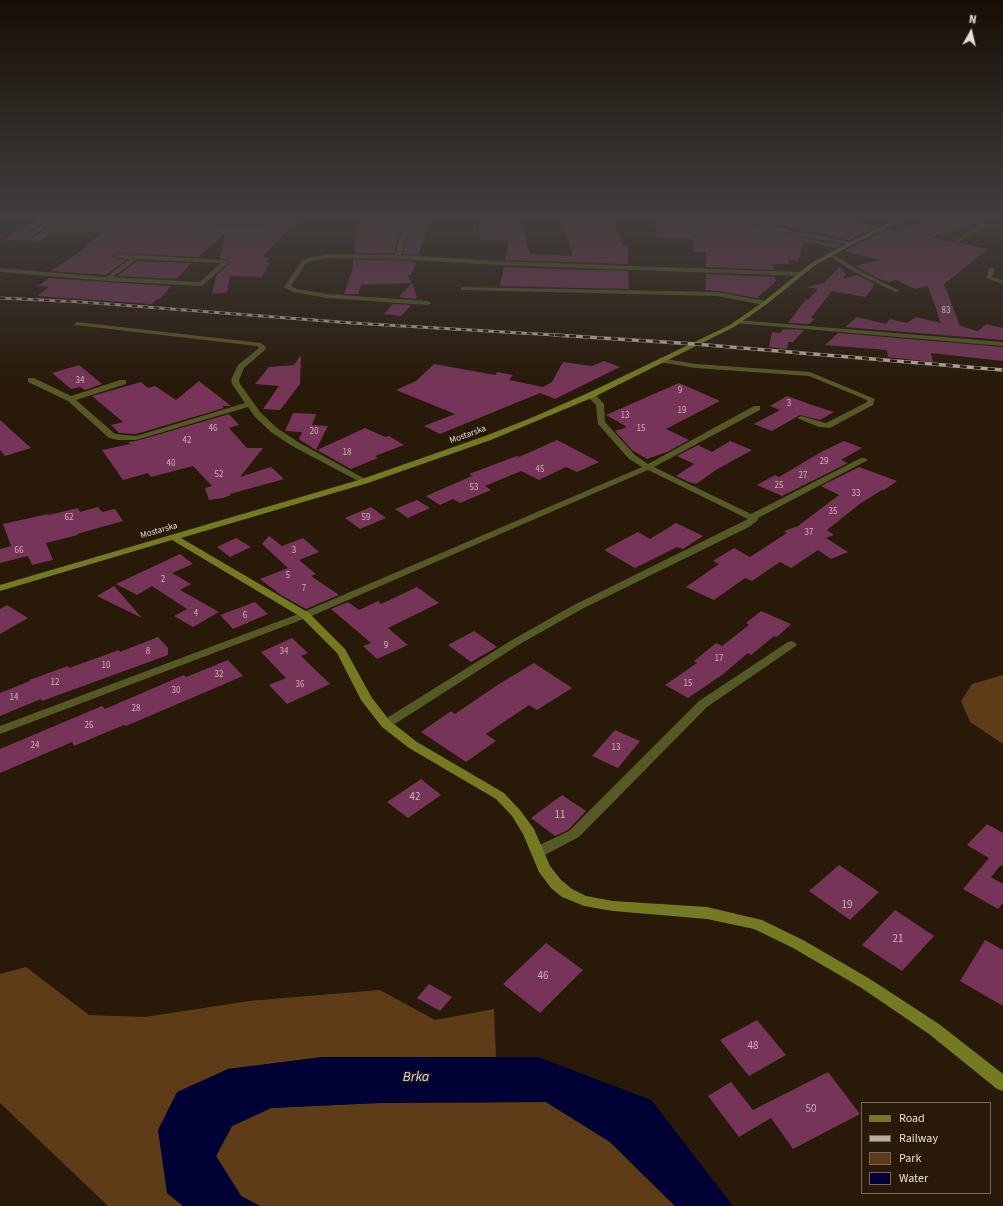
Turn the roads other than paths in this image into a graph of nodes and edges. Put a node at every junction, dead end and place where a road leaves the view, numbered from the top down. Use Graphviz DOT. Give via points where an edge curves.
graph roads {
  1 [pos="51,274"];
  2 [pos="113,274"];
  3 [pos="213,274"];
  4 [pos="296,274"];
  5 [pos="800,274"];
  6 [pos="863,274"];
  7 [pos="990,274"];
  8 [pos="107,279"];
  9 [pos="1003,282"];
  10 [pos="463,289"];
  11 [pos="897,291"];
  12 [pos="428,303"];
  13 [pos="764,303"];
  14 [pos="737,322"];
  15 [pos="77,324"];
  16 [pos="1003,344"];
  17 [pos="662,360"];
  18 [pos="31,380"];
  19 [pos="123,382"];
  20 [pos="591,395"];
  21 [pos="71,399"];
  22 [pos="250,404"];
  23 [pos="757,408"];
  24 [pos="801,418"];
  25 [pos="864,460"];
  26 [pos="648,467"];
  27 [pos="365,481"];
  28 [pos="752,517"];
  29 [pos="173,537"];
  30 [pos="0,588"];
  31 [pos="305,615"];
  32 [pos="792,644"];
  33 [pos="386,724"];
  34 [pos="0,730"];
  35 [pos="538,852"];
  36 [pos="1003,1084"];
  1 -- 8 [label="street"];
  2 -- 8 [label="street"];
  3 -- 8 [label="street" via="202,284"];
  4 -- 12 [label="street" via="287,287 295,291 327,296"];
  5 -- 13 [label="main road, Mostarska"];
  6 -- 11 [label="street"];
  7 -- 9 [label="street" via="989,278"];
  10 -- 13 [label="street" via="717,294"];
  13 -- 14 [label="main road, Mostarska"];
  14 -- 16 [label="street"];
  14 -- 17 [label="main road, Mostarska"];
  15 -- 22 [label="street" via="259,344 263,346 262,350 241,367 235,380"];
  17 -- 20 [label="main road, Mostarska"];
  17 -- 24 [label="street" via="696,366 810,374 871,398 870,402 827,426"];
  18 -- 21 [label="street"];
  19 -- 21 [label="street"];
  20 -- 26 [label="street" via="600,404 601,422 632,456"];
  20 -- 27 [label="main road, Mostarska" via="488,438"];
  21 -- 22 [label="street" via="112,436 127,439"];
  22 -- 27 [label="street" via="274,430"];
  23 -- 26 [label="street"];
  25 -- 28 [label="street"];
  26 -- 28 [label="street"];
  26 -- 31 [label="street"];
  27 -- 29 [label="main road, Mostarska"];
  28 -- 33 [label="street" via="754,519 746,525 586,603 516,642"];
  29 -- 30 [label="main road, Mostarska"];
  29 -- 31 [label="main road"];
  31 -- 33 [label="main road" via="341,651 368,700"];
  31 -- 34 [label="street"];
  32 -- 35 [label="street" via="703,704 574,834"];
  33 -- 35 [label="main road" via="412,745 500,796 529,832"];
  35 -- 36 [label="main road" via="544,868 556,884 584,901 734,918 756,924 798,944 934,1029"];
}
